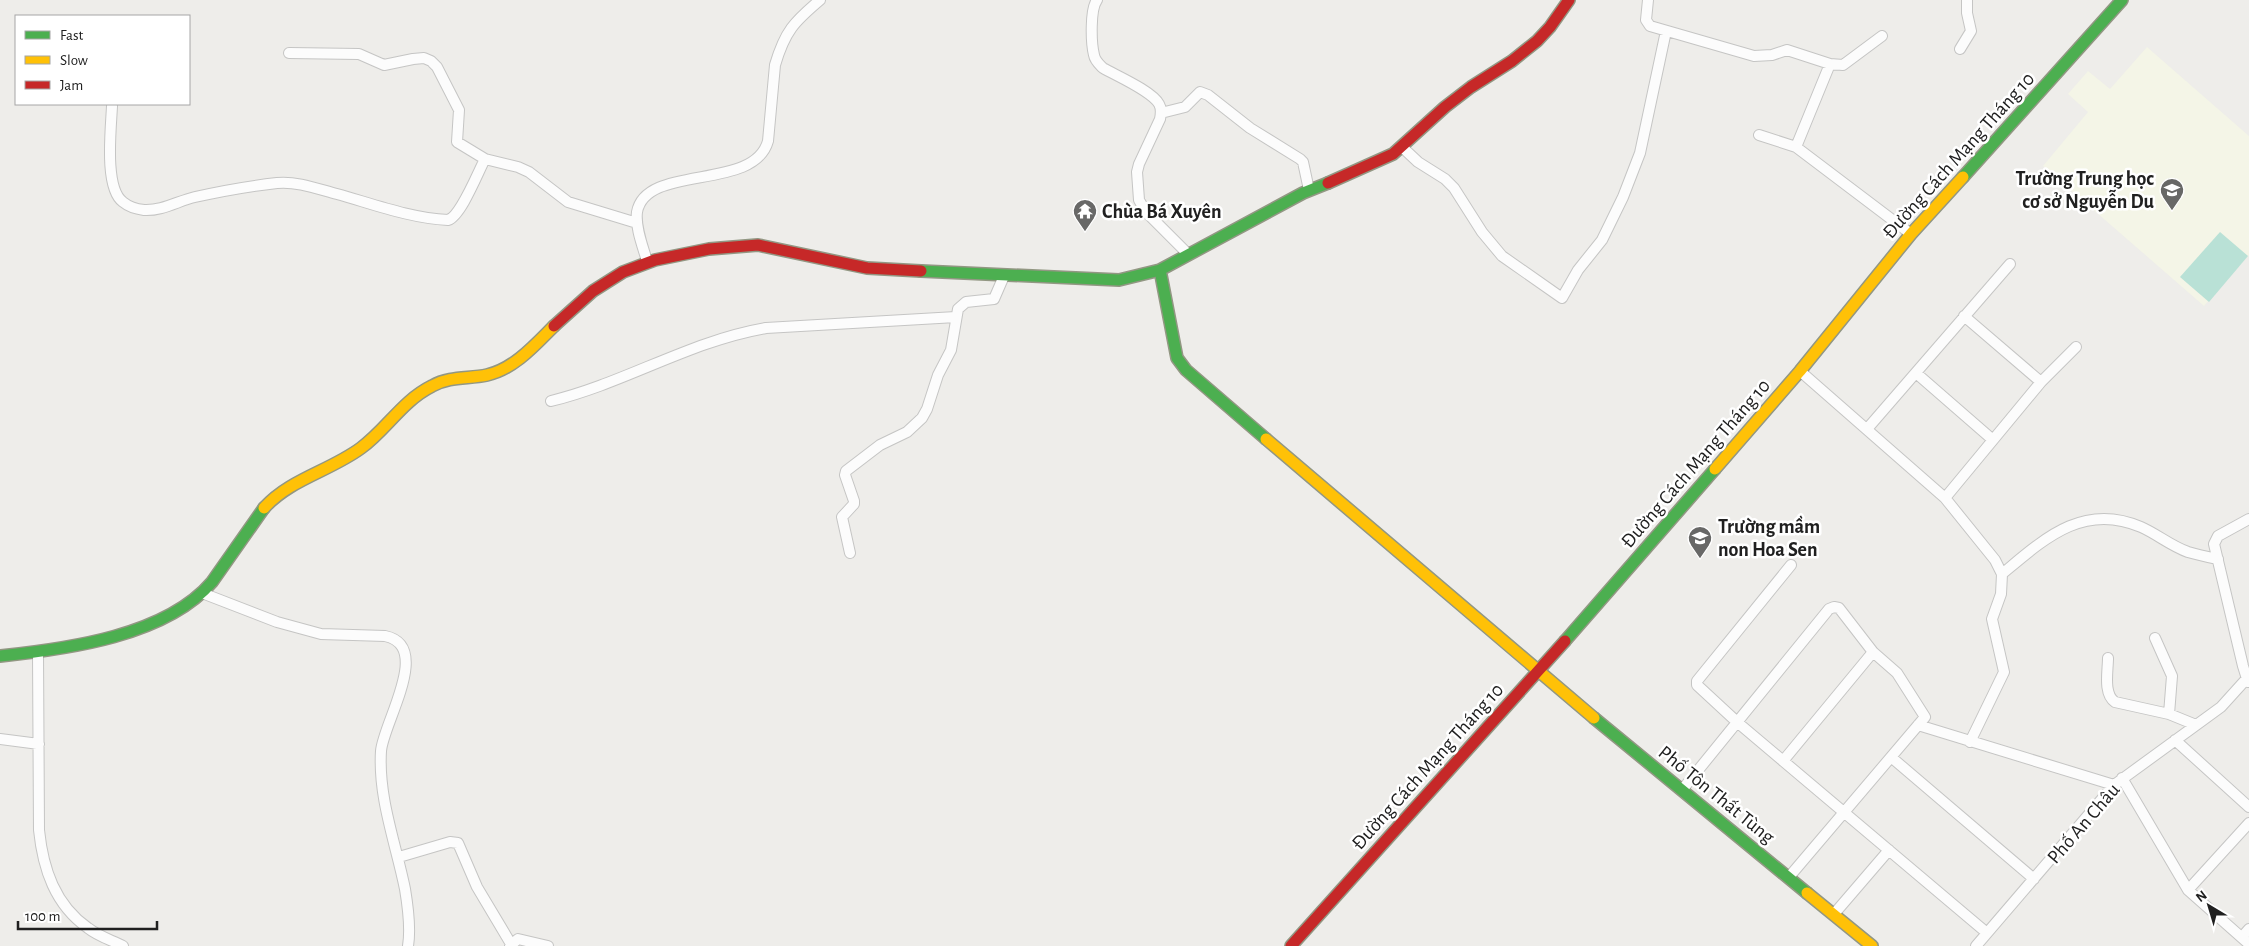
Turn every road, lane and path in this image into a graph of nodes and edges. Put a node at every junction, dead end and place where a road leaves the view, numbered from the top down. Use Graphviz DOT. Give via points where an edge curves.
graph roads {
  1 [pos="820,0"];
  2 [pos="1097,0"];
  3 [pos="1569,0"];
  4 [pos="1648,0"];
  5 [pos="1967,0"];
  6 [pos="2122,0"];
  7 [pos="1666,32"];
  8 [pos="1882,36"];
  9 [pos="1960,49"];
  10 [pos="289,53"];
  11 [pos="1830,64"];
  12 [pos="112,106"];
  13 [pos="1161,113"];
  14 [pos="1759,135"];
  15 [pos="1402,147"];
  16 [pos="1796,147"];
  17 [pos="485,158"];
  18 [pos="1309,190"];
  19 [pos="637,223"];
  20 [pos="1911,234"];
  21 [pos="1188,254"];
  22 [pos="647,261"];
  23 [pos="2010,264"];
  24 [pos="1160,270"];
  25 [pos="1004,276"];
  26 [pos="1964,316"];
  27 [pos="956,317"];
  28 [pos="2076,347"];
  29 [pos="1800,371"];
  30 [pos="1916,373"];
  31 [pos="2040,382"];
  32 [pos="551,401"];
  33 [pos="1867,429"];
  34 [pos="1993,440"];
  35 [pos="1945,498"];
  36 [pos="2249,519"];
  37 [pos="850,553"];
  38 [pos="2218,559"];
  39 [pos="1791,565"];
  40 [pos="2002,574"];
  41 [pos="202,593"];
  42 [pos="2155,638"];
  43 [pos="1873,652"];
  44 [pos="38,653"];
  45 [pos="0,656"];
  46 [pos="2108,658"];
  47 [pos="1538,672"];
  48 [pos="2248,679"];
  49 [pos="2169,714"];
  50 [pos="1737,722"];
  51 [pos="2196,725"];
  52 [pos="1918,726"];
  53 [pos="0,739"];
  54 [pos="2175,740"];
  55 [pos="1970,742"];
  56 [pos="38,744"];
  57 [pos="1891,757"];
  58 [pos="1784,761"];
  59 [pos="2118,781"];
  60 [pos="1682,790"];
  61 [pos="2249,807"];
  62 [pos="1844,813"];
  63 [pos="2249,823"];
  64 [pos="1889,850"];
  65 [pos="399,857"];
  66 [pos="1789,877"];
  67 [pos="2034,879"];
  68 [pos="2188,890"];
  69 [pos="1834,914"];
  70 [pos="2249,929"];
  71 [pos="1987,933"];
  72 [pos="2245,940"];
  73 [pos="510,945"];
  74 [pos="122,946"];
  75 [pos="408,946"];
  76 [pos="548,946"];
  77 [pos="1291,946"];
  78 [pos="1872,946"];
  79 [pos="1976,946"];
  1 -- 19 [label="street" via="795,22 778,56 766,150 751,163 650,192 637,212"];
  2 -- 13 [label="street" via="1092,12 1097,62 1152,96"];
  3 -- 15 [label="street" via="1536,41 1471,87"];
  4 -- 7 [label="street" via="1647,24"];
  5 -- 9 [label="street" via="1971,31"];
  6 -- 20 [label="street, Đường Cách Mạng Tháng 10"];
  7 -- 11 [label="street" via="1754,56 1787,50"];
  7 -- 15 [label="street" via="1640,153 1623,197 1602,240 1578,270 1562,298 1502,256 1454,188"];
  8 -- 11 [label="street" via="1849,63"];
  10 -- 17 [label="street" via="359,54 384,65 413,58 431,61 459,110 457,142"];
  11 -- 16 [label="street"];
  12 -- 17 [label="street" via="112,185 120,201 144,210 224,191 294,183 405,214 448,220 459,211"];
  13 -- 18 [label="street" via="1185,107 1200,92 1208,94 1250,128 1300,159"];
  13 -- 21 [label="street" via="1137,172 1139,200 1146,212"];
  14 -- 16 [label="street"];
  15 -- 18 [label="street" via="1352,174"];
  16 -- 20 [label="street"];
  17 -- 19 [label="street" via="529,172 568,202"];
  18 -- 21 [label="street"];
  19 -- 22 [label="street"];
  20 -- 29 [label="street, Đường Cách Mạng Tháng 10"];
  21 -- 24 [label="street"];
  22 -- 25 [label="street" via="671,254 742,244 867,268"];
  22 -- 41 [label="street" via="609,280 586,297 504,369 434,384 399,409 358,451 284,491 254,520"];
  23 -- 26 [label="street"];
  24 -- 25 [label="street" via="1119,280"];
  24 -- 47 [label="street, Phố Tôn Thất Tùng" via="1177,358 1186,370"];
  25 -- 27 [label="street" via="994,299 966,302 958,309"];
  26 -- 30 [label="street"];
  26 -- 31 [label="street"];
  27 -- 32 [label="street" via="744,332 688,349 582,393"];
  27 -- 37 [label="street" via="951,350 922,418 907,432 880,445 846,471 854,503 842,516"];
  28 -- 31 [label="street"];
  29 -- 33 [label="street"];
  29 -- 47 [label="street, Đường Cách Mạng Tháng 10"];
  30 -- 33 [label="street"];
  30 -- 34 [label="street"];
  31 -- 34 [label="street"];
  33 -- 35 [label="street"];
  34 -- 35 [label="street"];
  35 -- 40 [label="street"];
  36 -- 38 [label="street" via="2215,540"];
  38 -- 40 [label="street" via="2188,552 2120,520 2095,520 2069,525 2040,542"];
  38 -- 48 [label="street"];
  39 -- 50 [label="street" via="1697,681 1700,690"];
  40 -- 55 [label="street" via="2001,594 1992,619 2004,672"];
  41 -- 44 [label="street" via="174,612 129,632"];
  41 -- 65 [label="street" via="277,622 321,634 385,636 402,646 405,678 385,732 381,755 382,793"];
  42 -- 49 [label="street" via="2172,676"];
  43 -- 50 [label="street" via="1839,608 1831,607"];
  43 -- 52 [label="street" via="1897,673 1925,717"];
  43 -- 58 [label="street"];
  44 -- 45 [label="street"];
  44 -- 56 [label="street"];
  46 -- 49 [label="street" via="2111,700"];
  47 -- 60 [label="street, Phố Tôn Thất Tùng"];
  47 -- 77 [label="street, Đường Cách Mạng Tháng 10"];
  48 -- 51 [label="street, Phố An Châu"];
  49 -- 51 [label="street"];
  50 -- 58 [label="street"];
  50 -- 60 [label="street"];
  51 -- 54 [label="street, Phố An Châu"];
  52 -- 55 [label="street"];
  52 -- 57 [label="street"];
  53 -- 56 [label="street"];
  54 -- 59 [label="street, Phố An Châu"];
  54 -- 61 [label="street"];
  55 -- 59 [label="street"];
  56 -- 74 [label="street" via="39,830 50,881 76,919 89,930"];
  57 -- 62 [label="street"];
  57 -- 67 [label="street"];
  58 -- 62 [label="street"];
  59 -- 67 [label="street, Phố An Châu"];
  59 -- 68 [label="street"];
  60 -- 66 [label="street, Phố Tôn Thất Tùng"];
  62 -- 64 [label="street"];
  62 -- 66 [label="street"];
  63 -- 68 [label="street"];
  64 -- 69 [label="street"];
  64 -- 71 [label="street"];
  65 -- 73 [label="street" via="450,842 458,843 477,887"];
  65 -- 75 [label="street" via="409,914"];
  66 -- 69 [label="street, Phố Tôn Thất Tùng"];
  67 -- 71 [label="street, Phố An Châu"];
  68 -- 72 [label="street"];
  69 -- 78 [label="street, Phố Tôn Thất Tùng"];
  70 -- 72 [label="street"];
  71 -- 79 [label="street, Phố An Châu"];
  73 -- 76 [label="street" via="522,939"];
}
